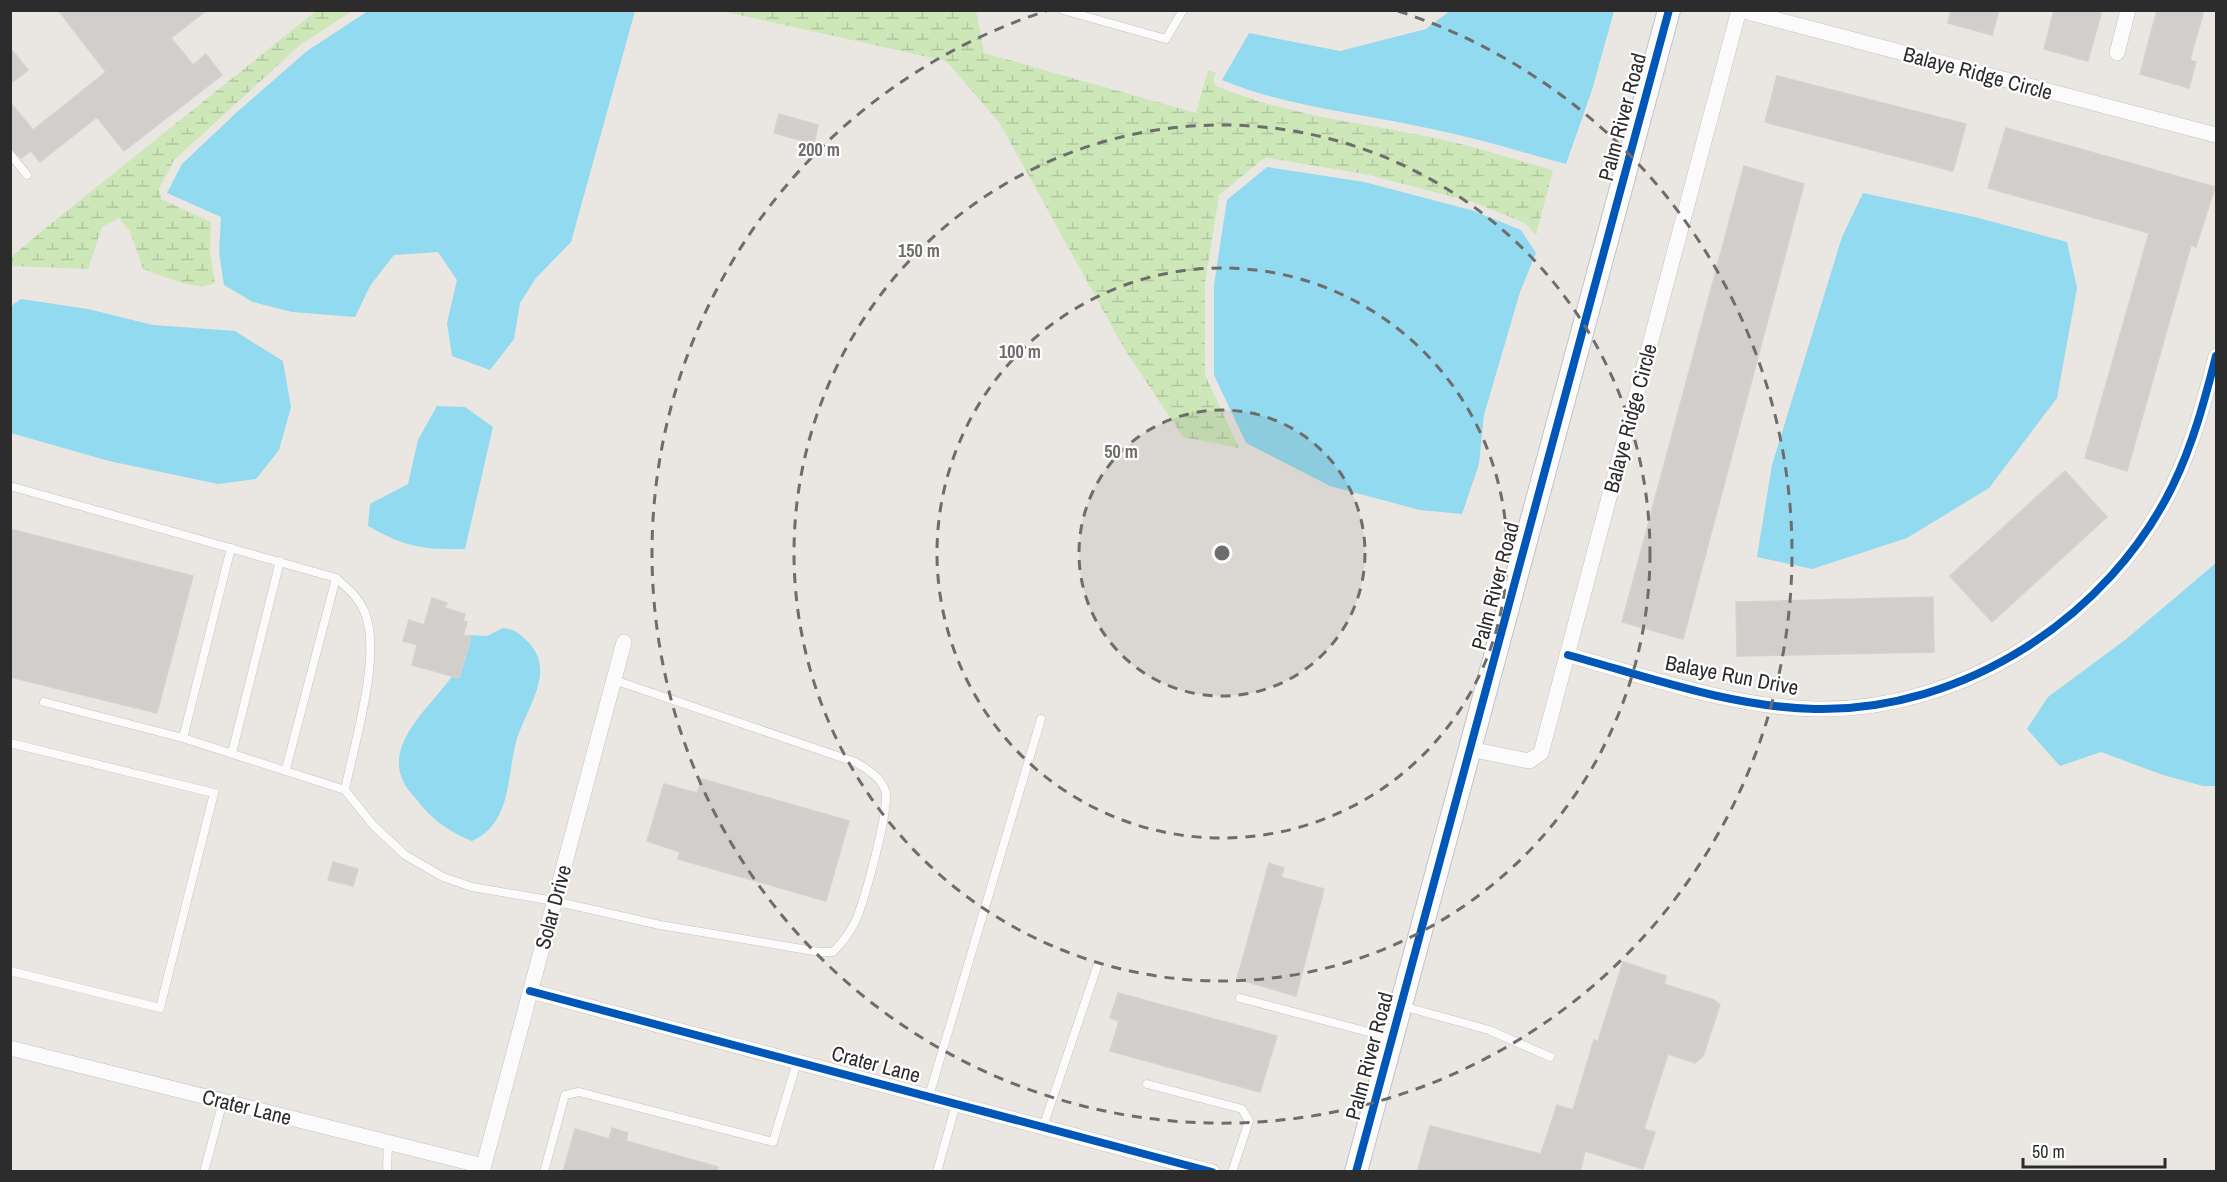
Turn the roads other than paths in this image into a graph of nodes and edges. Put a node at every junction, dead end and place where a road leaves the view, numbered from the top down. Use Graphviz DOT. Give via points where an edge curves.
graph roads {
  1 [pos="1063,10"];
  2 [pos="1182,10"];
  3 [pos="1669,10"];
  4 [pos="1740,10"];
  5 [pos="2128,10"];
  6 [pos="2117,53"];
  7 [pos="2217,135"];
  8 [pos="10,154"];
  9 [pos="27,175"];
  10 [pos="2217,356"];
  11 [pos="2212,394"];
  12 [pos="10,486"];
  13 [pos="231,548"];
  14 [pos="280,561"];
  15 [pos="336,578"];
  16 [pos="624,642"];
  17 [pos="1568,655"];
  18 [pos="614,680"];
  19 [pos="44,702"];
  20 [pos="1041,719"];
  21 [pos="183,738"];
  22 [pos="10,743"];
  23 [pos="1470,749"];
  24 [pos="232,753"];
  25 [pos="286,769"];
  26 [pos="345,790"];
  27 [pos="554,901"];
  28 [pos="1097,967"];
  29 [pos="10,971"];
  30 [pos="530,991"];
  31 [pos="1240,998"];
  32 [pos="1401,1005"];
  33 [pos="1392,1038"];
  34 [pos="10,1048"];
  35 [pos="1550,1057"];
  36 [pos="797,1062"];
  37 [pos="1148,1084"];
  38 [pos="928,1096"];
  39 [pos="223,1101"];
  40 [pos="956,1104"];
  41 [pos="1043,1127"];
  42 [pos="388,1142"];
  43 [pos="483,1169"];
  44 [pos="204,1172"];
  45 [pos="387,1172"];
  46 [pos="544,1172"];
  47 [pos="937,1172"];
  48 [pos="1212,1172"];
  49 [pos="1232,1172"];
  50 [pos="1356,1172"];
  1 -- 2 [label="lane" via="1166,39"];
  3 -- 23 [label="street, Palm River Road"];
  4 -- 7 [label="street, Balaye Ridge Circle"];
  4 -- 17 [label="street, Balaye Ridge Circle"];
  5 -- 6 [label="street"];
  8 -- 9 [label="lane"];
  10 -- 11 [label="street, Balaye Run Drive"];
  11 -- 17 [label="street, Balaye Run Drive" via="2172,485 2125,559 2097,591 2058,624 1999,663 1952,684 1902,700 1816,709 1712,694"];
  12 -- 13 [label="lane"];
  13 -- 14 [label="lane"];
  13 -- 21 [label="lane"];
  14 -- 15 [label="lane"];
  14 -- 24 [label="lane"];
  15 -- 25 [label="lane"];
  15 -- 26 [label="lane" via="355,594 366,614 370,638 369,669"];
  16 -- 18 [label="street, Solar Drive"];
  17 -- 23 [label="street, Balaye Ridge Circle" via="1541,753 1535,759 1521,760"];
  18 -- 27 [label="street, Solar Drive"];
  18 -- 27 [label="lane" via="864,767 879,780 886,793 880,834 855,920 833,952 660,925"];
  19 -- 21 [label="lane"];
  20 -- 38 [label="lane"];
  21 -- 24 [label="lane"];
  22 -- 29 [label="lane" via="214,793 160,1008"];
  23 -- 32 [label="street, Palm River Road"];
  24 -- 25 [label="lane"];
  25 -- 26 [label="lane"];
  26 -- 27 [label="lane" via="373,825 405,855 443,878"];
  27 -- 30 [label="street, Solar Drive"];
  28 -- 41 [label="lane"];
  30 -- 36 [label="street, Crater Lane"];
  30 -- 43 [label="street, Solar Drive"];
  31 -- 33 [label="lane"];
  32 -- 33 [label="street, Palm River Road"];
  32 -- 35 [label="lane" via="1489,1030"];
  33 -- 50 [label="street, Palm River Road"];
  34 -- 39 [label="street, Crater Lane"];
  36 -- 38 [label="street, Crater Lane"];
  36 -- 46 [label="lane" via="772,1142 579,1092 565,1095"];
  37 -- 49 [label="lane" via="1246,1112 1249,1121"];
  38 -- 40 [label="street, Crater Lane"];
  39 -- 42 [label="street, Crater Lane"];
  39 -- 44 [label="lane"];
  40 -- 41 [label="street, Crater Lane"];
  40 -- 47 [label="lane"];
  41 -- 48 [label="street, Crater Lane"];
  42 -- 43 [label="street, Crater Lane"];
  42 -- 45 [label="lane"];
}
